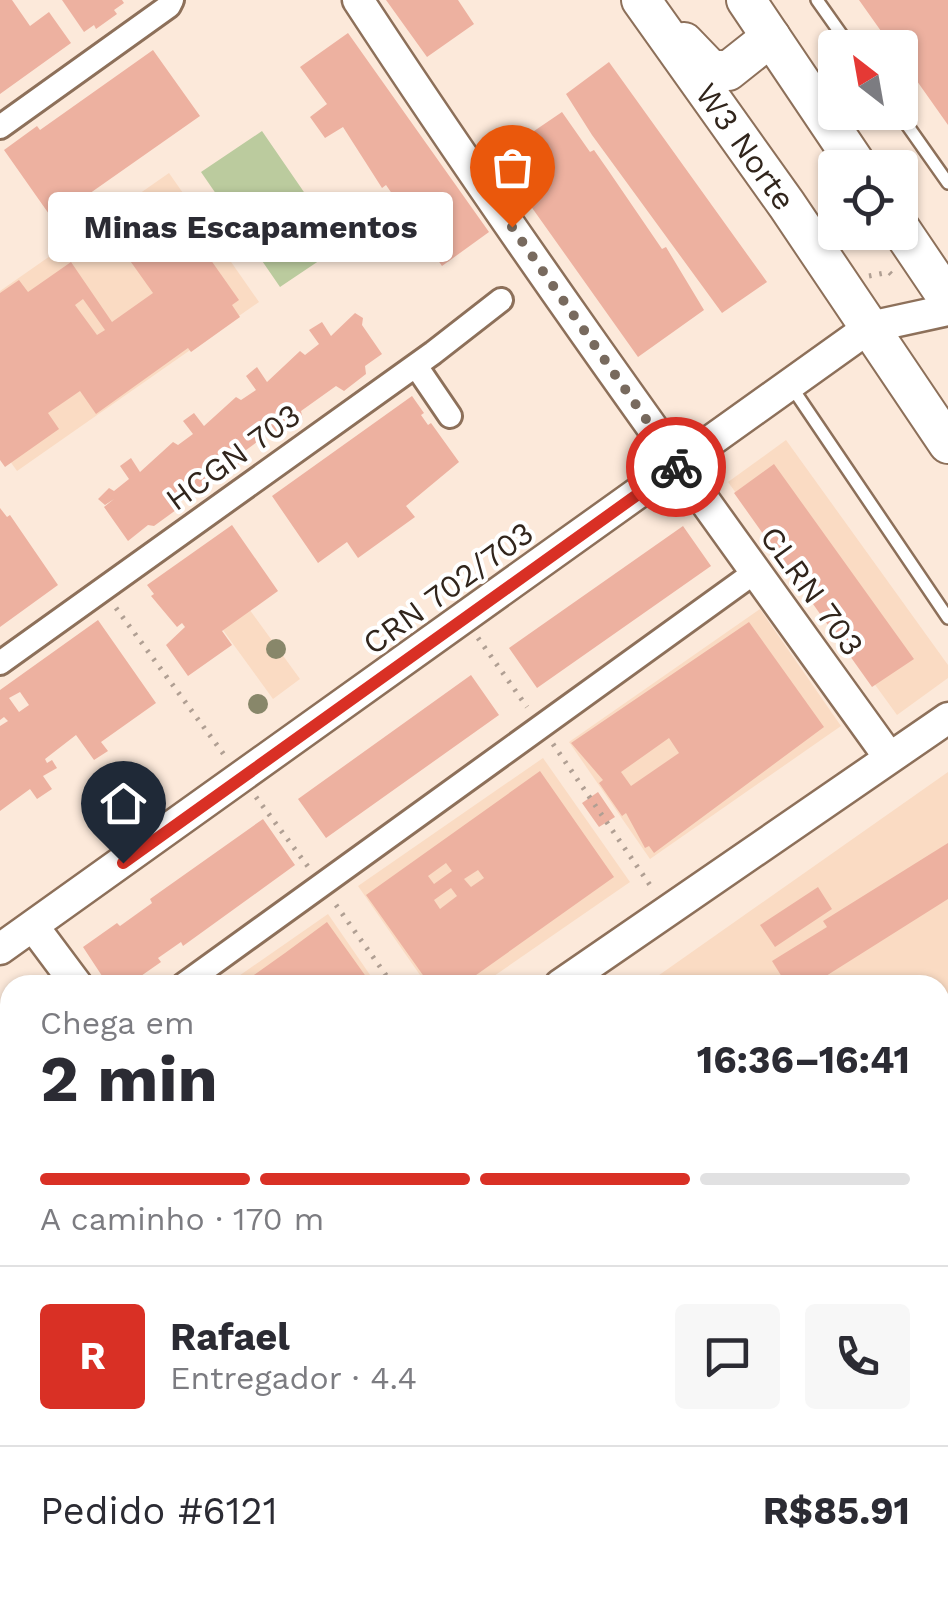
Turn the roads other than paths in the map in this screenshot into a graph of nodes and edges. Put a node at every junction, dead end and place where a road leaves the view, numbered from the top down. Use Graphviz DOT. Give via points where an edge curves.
graph roads {
  1 [pos="172,0"];
  2 [pos="358,0"];
  3 [pos="643,0"];
  4 [pos="746,0"];
  5 [pos="818,0"];
  6 [pos="839,30"];
  7 [pos="771,37"];
  8 [pos="0,127"];
  9 [pos="911,130"];
  10 [pos="848,150"];
  11 [pos="948,183"];
  12 [pos="915,250"];
  13 [pos="948,299"];
  14 [pos="502,300"];
  15 [pos="948,310"];
  16 [pos="870,327"];
  17 [pos="416,366"];
  18 [pos="791,385"];
  19 [pos="450,416"];
  20 [pos="948,444"];
  21 [pos="678,465"];
  22 [pos="755,572"];
  23 [pos="948,618"];
  24 [pos="0,663"];
  25 [pos="948,718"];
  26 [pos="889,758"];
  27 [pos="33,926"];
  28 [pos="0,949"];
  29 [pos="70,975"];
  30 [pos="197,975"];
  31 [pos="574,975"];
  1 -- 8 [label="street"];
  2 -- 21 [label="street, CLRN 703"];
  3 -- 7 [label="main road" via="710,68 728,71"];
  3 -- 16 [label="main road, W3 Norte"];
  4 -- 7 [label="main road"];
  5 -- 6 [label="lane"];
  7 -- 10 [label="main road"];
  9 -- 11 [label="lane"];
  12 -- 13 [label="main road"];
  14 -- 17 [label="street, HCGN 703"];
  15 -- 16 [label="street, CRN 702/703"];
  16 -- 18 [label="street, CRN 702/703"];
  16 -- 20 [label="main road, W3 Norte"];
  17 -- 19 [label="street"];
  17 -- 24 [label="street, HCGN 703"];
  18 -- 21 [label="street, CRN 702/703"];
  18 -- 23 [label="lane"];
  21 -- 22 [label="street, CLRN 703"];
  21 -- 27 [label="street, CRN 702/703"];
  22 -- 26 [label="street, CLRN 703"];
  22 -- 30 [label="street"];
  25 -- 26 [label="street"];
  26 -- 31 [label="street"];
  27 -- 28 [label="street, CRN 702/703"];
  27 -- 29 [label="street"];
}
